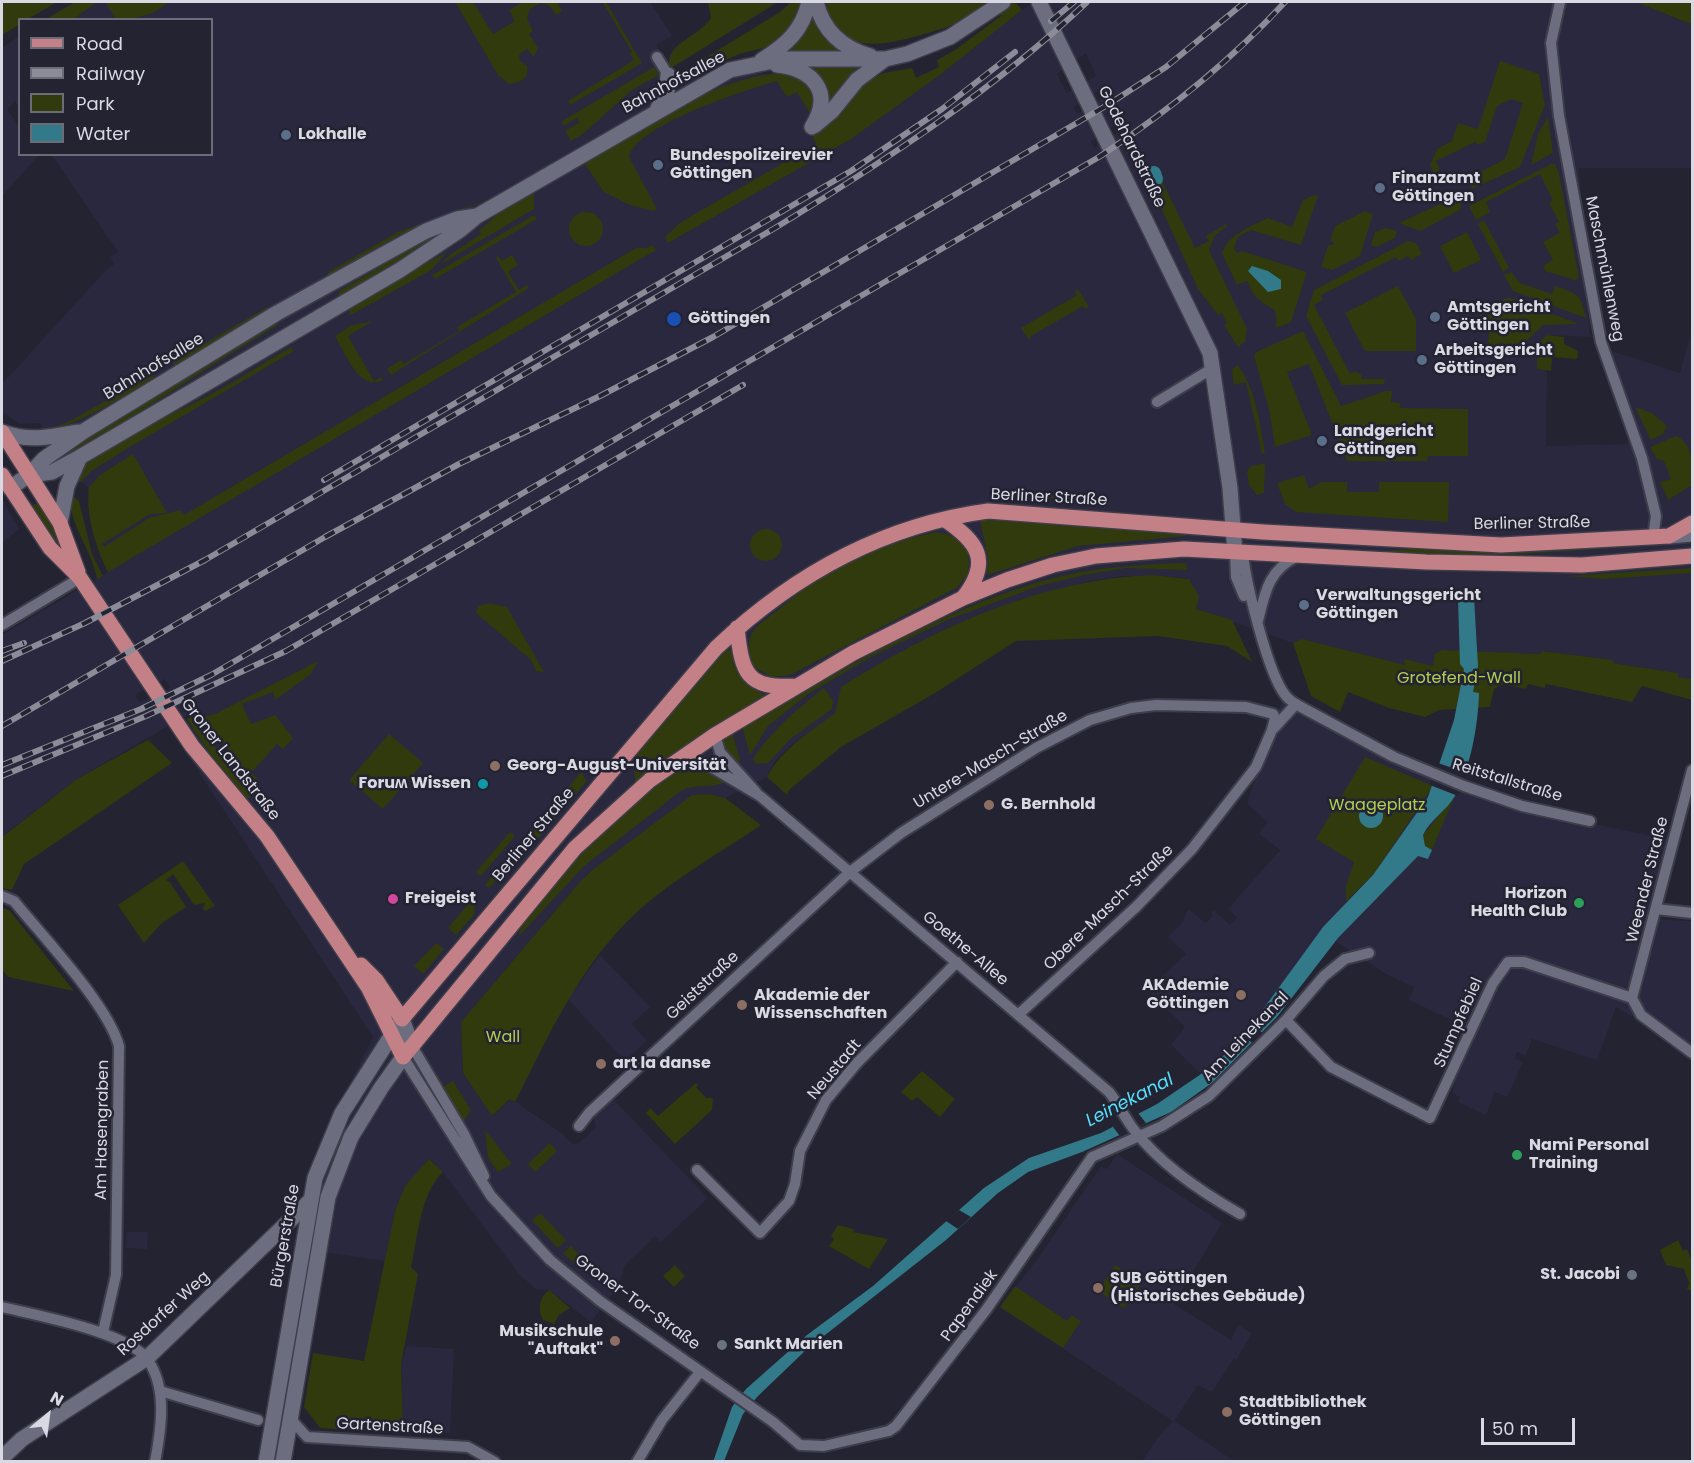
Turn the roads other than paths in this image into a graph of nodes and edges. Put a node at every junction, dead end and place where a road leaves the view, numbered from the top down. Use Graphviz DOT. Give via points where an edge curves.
graph roads {
  1 [pos="809,2"];
  2 [pos="816,2"];
  3 [pos="1003,2"];
  4 [pos="1039,2"];
  5 [pos="1560,2"];
  6 [pos="657,57"];
  7 [pos="885,59"];
  8 [pos="759,62"];
  9 [pos="668,75"];
  10 [pos="703,84"];
  11 [pos="655,111"];
  12 [pos="477,216"];
  13 [pos="304,299"];
  14 [pos="1190,309"];
  15 [pos="314,319"];
  16 [pos="1213,368"];
  17 [pos="1157,402"];
  18 [pos="84,431"];
  19 [pos="2,432"];
  20 [pos="80,457"];
  21 [pos="29,475"];
  22 [pos="6,481"];
  23 [pos="944,519"];
  24 [pos="60,523"];
  25 [pos="1692,523"];
  26 [pos="1237,530"];
  27 [pos="1692,534"];
  28 [pos="1669,536"];
  29 [pos="1653,538"];
  30 [pos="1239,553"];
  31 [pos="1299,556"];
  32 [pos="1692,556"];
  33 [pos="80,578"];
  34 [pos="963,598"];
  35 [pos="1258,621"];
  36 [pos="2,625"];
  37 [pos="737,628"];
  38 [pos="1261,635"];
  39 [pos="799,686"];
  40 [pos="1296,704"];
  41 [pos="1272,730"];
  42 [pos="715,735"];
  43 [pos="675,762"];
  44 [pos="1692,770"];
  45 [pos="760,796"];
  46 [pos="1590,821"];
  47 [pos="850,872"];
  48 [pos="3,896"];
  49 [pos="1656,909"];
  50 [pos="1692,913"];
  51 [pos="332,935"];
  52 [pos="1369,952"];
  53 [pos="957,962"];
  54 [pos="1632,998"];
  55 [pos="1019,1014"];
  56 [pos="402,1019"];
  57 [pos="1286,1020"];
  58 [pos="391,1034"];
  59 [pos="407,1052"];
  60 [pos="1692,1053"];
  61 [pos="579,1126"];
  62 [pos="1137,1134"];
  63 [pos="697,1170"];
  64 [pos="309,1202"];
  65 [pos="1240,1214"];
  66 [pos="2,1307"];
  67 [pos="103,1332"];
  68 [pos="147,1358"];
  69 [pos="700,1372"];
  70 [pos="160,1391"];
  71 [pos="289,1417"];
  72 [pos="258,1420"];
  73 [pos="796,1444"];
  74 [pos="2,1458"];
  75 [pos="155,1461"];
  76 [pos="266,1461"];
  77 [pos="283,1461"];
  78 [pos="495,1461"];
  79 [pos="637,1461"];
  1 -- 8 [label="main road" via="793,37"];
  2 -- 7 [label="main road" via="834,37 858,52"];
  3 -- 7 [label="main road, Bahnhofsallee" via="938,43"];
  4 -- 14 [label="main road, Godehardstraße"];
  5 -- 29 [label="street, Maschmühlenweg" via="1551,43 1552,68 1591,292 1610,370 1639,447 1656,516"];
  6 -- 9 [label="street, Bahnhofsallee"];
  7 -- 8 [label="main road, Bahnhofsallee"];
  7 -- 8 [label="main road" via="857,80 832,111 812,127 821,99 814,80 794,68"];
  8 -- 10 [label="main road, Bahnhofsallee" via="730,70"];
  9 -- 10 [label="main road" via="680,83"];
  9 -- 11 [label="main road" via="667,93"];
  10 -- 11 [label="main road, Bahnhofsallee"];
  11 -- 12 [label="main road, Bahnhofsallee"];
  12 -- 13 [label="main road, Bahnhofsallee" via="426,231"];
  12 -- 15 [label="main road, Bahnhofsallee" via="400,270"];
  13 -- 15 [label="main road"];
  13 -- 18 [label="main road, Bahnhofsallee"];
  14 -- 16 [label="main road, Godehardstraße"];
  14 -- 26 [label="main road, Godehardstraße" via="1219,364"];
  15 -- 20 [label="main road, Bahnhofsallee"];
  16 -- 17 [label="street"];
  16 -- 26 [label="main road, Godehardstraße"];
  18 -- 19 [label="main road" via="34,439"];
  18 -- 21 [label="main road, Bahnhofsallee" via="44,459"];
  19 -- 21 [label="main road, Groner Landstraße"];
  20 -- 21 [label="main road, Bahnhofsallee" via="52,472"];
  20 -- 24 [label="main road" via="67,486"];
  21 -- 22 [label="main road, Bahnhofsallee"];
  21 -- 24 [label="main road, Groner Landstraße"];
  22 -- 33 [label="main road, Groner Landstraße" via="50,548"];
  23 -- 26 [label="main road, Berliner Straße" via="988,511"];
  23 -- 34 [label="main road" via="977,548 978,571"];
  23 -- 37 [label="main road, Berliner Straße" via="888,536 833,561 797,581"];
  24 -- 33 [label="main road, Groner Landstraße"];
  25 -- 28 [label="main road, Berliner Straße"];
  26 -- 29 [label="main road, Berliner Straße" via="1501,545"];
  26 -- 30 [label="main road, Godehardstraße"];
  27 -- 28 [label="main road, Berliner Straße"];
  28 -- 29 [label="main road, Berliner Straße"];
  30 -- 31 [label="main road"];
  30 -- 34 [label="main road" via="1184,549 1096,556 1044,568"];
  30 -- 35 [label="street"];
  30 -- 38 [label="street" via="1236,577"];
  31 -- 32 [label="main road" via="1582,565"];
  31 -- 35 [label="street" via="1286,561 1271,577"];
  33 -- 36 [label="street"];
  33 -- 51 [label="main road, Groner Landstraße" via="175,723 267,836"];
  34 -- 39 [label="main road" via="853,653"];
  35 -- 38 [label="street"];
  37 -- 39 [label="main road" via="741,661 749,676 768,686"];
  37 -- 56 [label="main road, Berliner Straße"];
  38 -- 40 [label="street" via="1286,697"];
  39 -- 42 [label="main road"];
  40 -- 41 [label="street, Obere-Masch-Straße"];
  40 -- 46 [label="street, Reitstallstraße" via="1415,766 1464,786 1522,806"];
  41 -- 47 [label="street, Untere-Masch-Straße" via="1275,718 1269,711 1226,706 1156,705 1090,720 1036,748 901,833"];
  41 -- 55 [label="street, Obere-Masch-Straße" via="1246,781 1189,853"];
  42 -- 43 [label="main road"];
  42 -- 45 [label="street, Goethe-Allee" via="720,752"];
  43 -- 45 [label="street, Goethe-Allee" via="706,764"];
  43 -- 59 [label="main road" via="629,796 575,848"];
  44 -- 49 [label="street, Weender Straße"];
  45 -- 47 [label="street, Goethe-Allee"];
  47 -- 53 [label="street, Goethe-Allee"];
  47 -- 61 [label="street, Geiststraße"];
  48 -- 67 [label="street, Am Hasengraben" via="14,901 51,948 114,1030 119,1046 116,1275"];
  49 -- 50 [label="street"];
  49 -- 54 [label="street, Weender Straße"];
  51 -- 56 [label="main road, Groner Landstraße" via="376,980"];
  51 -- 58 [label="main road, Groner Landstraße" via="368,987"];
  52 -- 57 [label="street, Am Leinekanal" via="1345,959 1324,976"];
  53 -- 55 [label="street, Goethe-Allee"];
  53 -- 63 [label="street, Neustadt" via="826,1100 800,1151 789,1201 760,1233"];
  54 -- 57 [label="street, Stumpfebiel" via="1524,962 1508,962 1493,983 1430,1118 1331,1066"];
  54 -- 60 [label="street" via="1641,1015"];
  55 -- 62 [label="street, Goethe-Allee" via="1109,1092"];
  56 -- 58 [label="main road, Berliner Straße"];
  56 -- 59 [label="main road, Groner Landstraße"];
  57 -- 62 [label="street, Am Leinekanal" via="1209,1096 1192,1109"];
  58 -- 59 [label="main road, Groner-Tor-Straße"];
  58 -- 64 [label="main road, Bürgerstraße" via="333,1130"];
  59 -- 69 [label="street, Groner-Tor-Straße" via="464,1134 496,1201 560,1269"];
  59 -- 71 [label="main road, Bürgerstraße" via="351,1137 328,1197"];
  62 -- 65 [label="street, Goethe-Allee" via="1196,1186"];
  62 -- 73 [label="street, Papendiek" via="1088,1161 986,1311 896,1426 824,1446"];
  64 -- 68 [label="main road, Rosdorfer Weg"];
  64 -- 76 [label="main road, Bürgerstraße"];
  66 -- 67 [label="street"];
  67 -- 68 [label="street"];
  68 -- 70 [label="street"];
  68 -- 74 [label="main road, Rosdorfer Weg" via="31,1432"];
  69 -- 73 [label="street, Groner-Tor-Straße"];
  69 -- 79 [label="street" via="662,1420"];
  70 -- 72 [label="street"];
  70 -- 75 [label="street" via="160,1434"];
  71 -- 77 [label="main road, Bürgerstraße"];
  71 -- 78 [label="street, Gartenstraße" via="307,1437 468,1447"];
}
